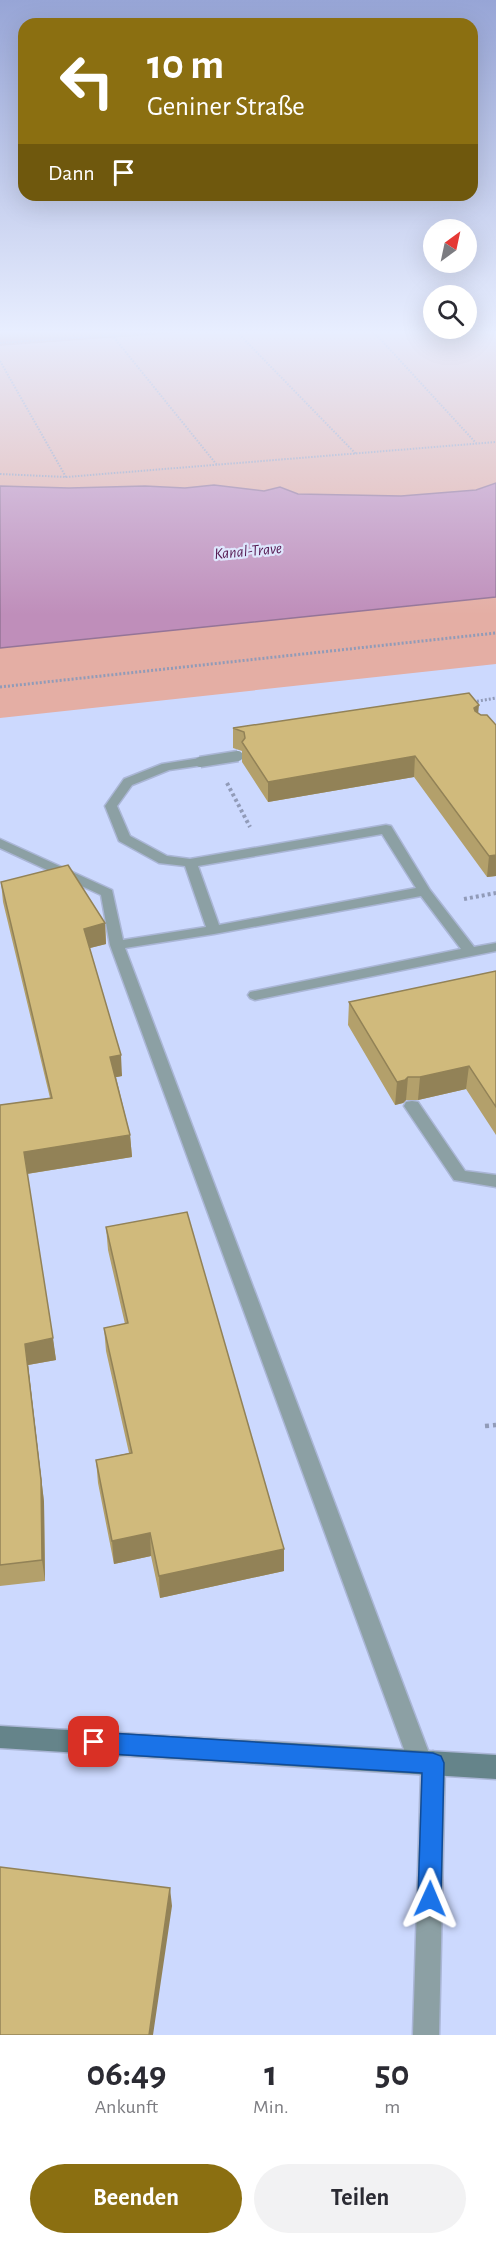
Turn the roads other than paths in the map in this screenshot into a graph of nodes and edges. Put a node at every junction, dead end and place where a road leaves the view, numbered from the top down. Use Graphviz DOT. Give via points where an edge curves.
graph roads {
  1 [pos="238,756"];
  2 [pos="0,843"];
  3 [pos="190,863"];
  4 [pos="424,891"];
  5 [pos="214,930"];
  6 [pos="117,945"];
  7 [pos="496,947"];
  8 [pos="470,952"];
  9 [pos="255,995"];
  10 [pos="412,1106"];
  11 [pos="496,1181"];
  12 [pos="0,1737"];
  13 [pos="427,1763"];
  14 [pos="496,1767"];
  15 [pos="426,2035"];
  1 -- 3 [label="lane, bridge" via="166,767 128,782 111,806 124,838 164,860"];
  2 -- 6 [label="lane" via="107,893"];
  3 -- 4 [label="lane" via="386,829"];
  3 -- 5 [label="lane"];
  4 -- 5 [label="lane"];
  4 -- 8 [label="lane"];
  5 -- 6 [label="lane"];
  6 -- 13 [label="lane"];
  7 -- 8 [label="lane"];
  8 -- 9 [label="lane"];
  10 -- 11 [label="lane" via="460,1176"];
  12 -- 13 [label="main road"];
  13 -- 14 [label="main road"];
  13 -- 15 [label="lane"];
}
